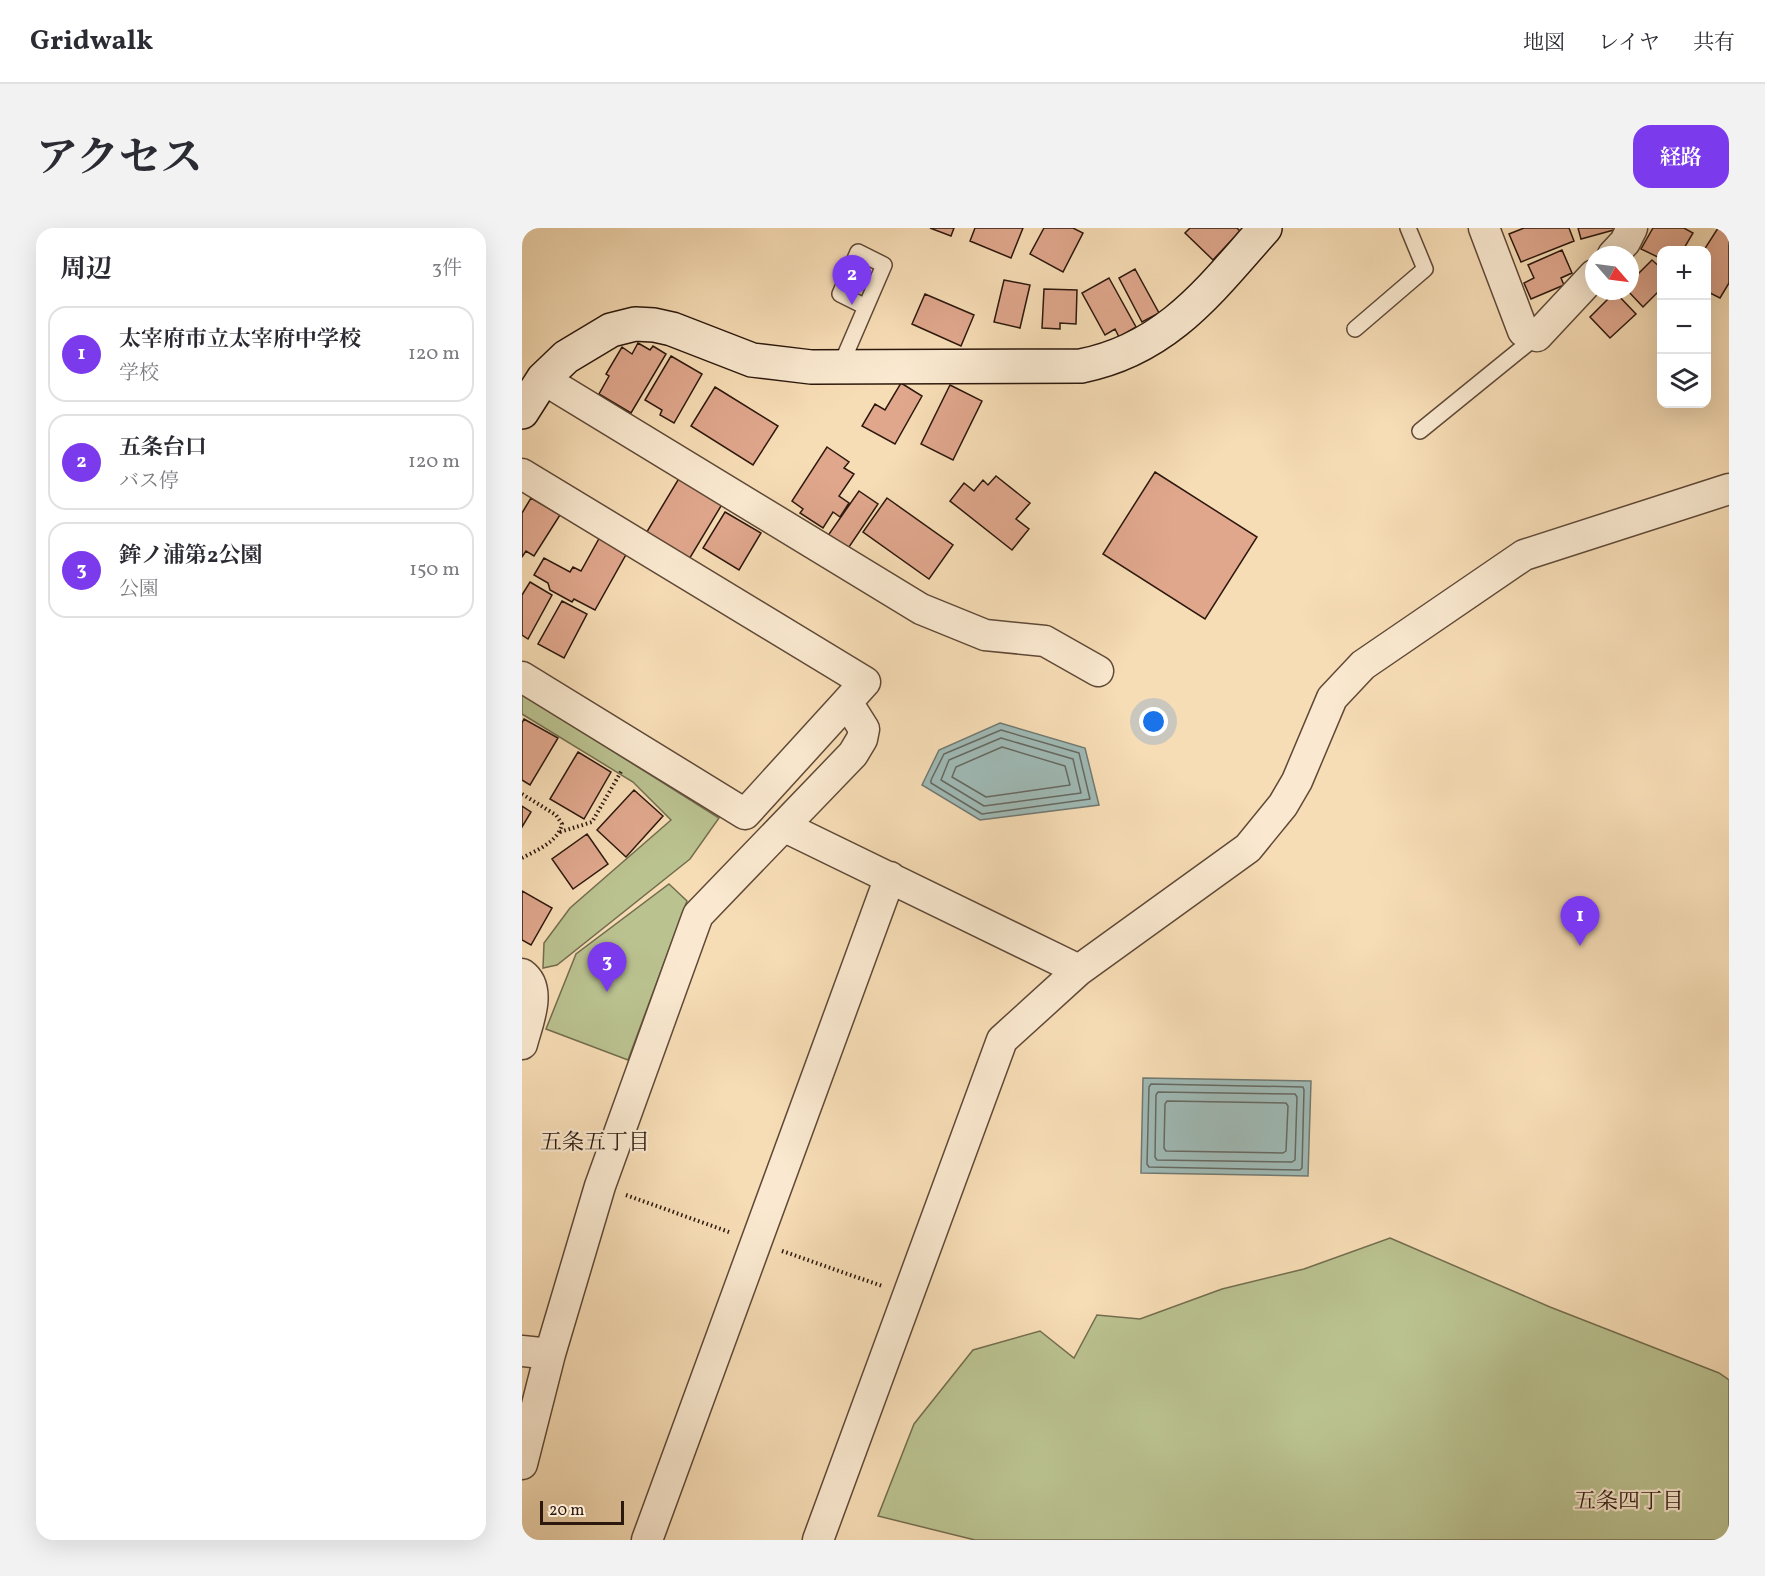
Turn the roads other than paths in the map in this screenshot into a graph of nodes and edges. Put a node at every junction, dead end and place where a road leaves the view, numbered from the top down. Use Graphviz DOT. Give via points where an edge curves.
graph roads {
  1 [pos="1265,228"];
  2 [pos="1408,228"];
  3 [pos="1484,228"];
  4 [pos="1632,228"];
  5 [pos="1621,246"];
  6 [pos="1585,285"];
  7 [pos="866,307"];
  8 [pos="1355,329"];
  9 [pos="1537,336"];
  10 [pos="840,367"];
  11 [pos="543,379"];
  12 [pos="522,412"];
  13 [pos="1420,431"];
  14 [pos="522,474"];
  15 [pos="1729,489"];
  16 [pos="1098,671"];
  17 [pos="522,677"];
  18 [pos="847,702"];
  19 [pos="784,827"];
  20 [pos="890,877"];
  21 [pos="1079,970"];
  22 [pos="522,974"];
  23 [pos="522,1044"];
  24 [pos="536,1352"];
  25 [pos="522,1464"];
  26 [pos="647,1540"];
  27 [pos="818,1540"];
  1 -- 10 [label="street" via="1211,290 1174,325 1105,361 1081,366"];
  2 -- 8 [label="lane" via="1425,269"];
  3 -- 9 [label="street" via="1523,331"];
  4 -- 5 [label="street"];
  6 -- 9 [label="street"];
  7 -- 7 [label="lane" via="885,265 858,252 840,294"];
  7 -- 10 [label="lane"];
  9 -- 13 [label="lane"];
  10 -- 11 [label="street" via="752,360 672,329 634,324 611,330 576,349"];
  11 -- 12 [label="street"];
  11 -- 16 [label="street" via="921,609 985,636 1045,641"];
  14 -- 18 [label="street" via="866,682"];
  15 -- 21 [label="street" via="1524,555 1363,665 1332,698 1297,781 1248,848"];
  17 -- 18 [label="street" via="745,814"];
  18 -- 19 [label="street" via="864,729 862,740"];
  19 -- 20 [label="street"];
  19 -- 24 [label="street" via="698,915"];
  20 -- 21 [label="street"];
  20 -- 26 [label="street"];
  21 -- 27 [label="street" via="1002,1040"];
  22 -- 23 [label="street" via="532,987 533,1002"];
  24 -- 25 [label="street"];
}
